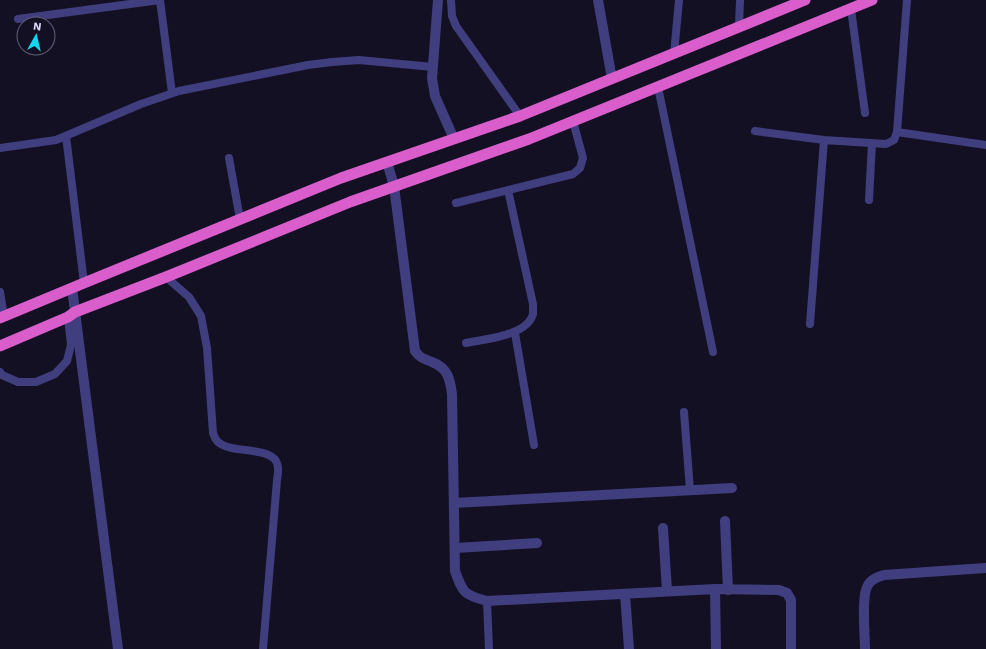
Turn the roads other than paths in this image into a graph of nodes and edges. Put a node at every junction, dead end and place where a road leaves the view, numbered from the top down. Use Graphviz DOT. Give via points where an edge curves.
graph roads {
  1 [pos="160,0"];
  2 [pos="438,0"];
  3 [pos="451,0"];
  4 [pos="598,0"];
  5 [pos="679,0"];
  6 [pos="740,0"];
  7 [pos="805,0"];
  8 [pos="872,0"];
  9 [pos="907,0"];
  10 [pos="851,9"];
  11 [pos="40,16"];
  12 [pos="739,27"];
  13 [pos="674,54"];
  14 [pos="433,67"];
  15 [pos="612,79"];
  16 [pos="658,87"];
  17 [pos="172,93"];
  18 [pos="865,113"];
  19 [pos="520,116"];
  20 [pos="574,121"];
  21 [pos="755,131"];
  22 [pos="897,132"];
  23 [pos="66,136"];
  24 [pos="454,139"];
  25 [pos="824,140"];
  26 [pos="872,143"];
  27 [pos="986,145"];
  28 [pos="0,148"];
  29 [pos="229,158"];
  30 [pos="388,162"];
  31 [pos="394,186"];
  32 [pos="508,190"];
  33 [pos="869,200"];
  34 [pos="456,203"];
  35 [pos="240,219"];
  36 [pos="166,277"];
  37 [pos="84,283"];
  38 [pos="72,288"];
  39 [pos="0,292"];
  40 [pos="72,314"];
  41 [pos="2,317"];
  42 [pos="810,324"];
  43 [pos="515,333"];
  44 [pos="466,343"];
  45 [pos="0,346"];
  46 [pos="713,352"];
  47 [pos="0,372"];
  48 [pos="684,412"];
  49 [pos="534,445"];
  50 [pos="732,488"];
  51 [pos="690,490"];
  52 [pos="454,503"];
  53 [pos="725,521"];
  54 [pos="663,528"];
  55 [pos="537,543"];
  56 [pos="455,548"];
  57 [pos="985,568"];
  58 [pos="715,589"];
  59 [pos="728,590"];
  60 [pos="667,591"];
  61 [pos="625,594"];
  62 [pos="487,601"];
  63 [pos="118,649"];
  64 [pos="263,649"];
  65 [pos="489,649"];
  66 [pos="629,649"];
  67 [pos="716,649"];
  68 [pos="791,649"];
  69 [pos="865,649"];
  1 -- 11 [label="lane"];
  1 -- 17 [label="lane"];
  2 -- 14 [label="street"];
  3 -- 19 [label="lane" via="452,16 456,26"];
  4 -- 15 [label="street"];
  5 -- 13 [label="lane"];
  6 -- 12 [label="lane"];
  7 -- 12 [label="highway"];
  8 -- 10 [label="highway"];
  9 -- 22 [label="lane"];
  10 -- 16 [label="highway"];
  10 -- 18 [label="lane"];
  12 -- 13 [label="highway"];
  13 -- 15 [label="highway"];
  14 -- 17 [label="lane" via="359,60 332,62"];
  14 -- 24 [label="street" via="435,96"];
  15 -- 19 [label="highway"];
  16 -- 20 [label="highway"];
  16 -- 46 [label="lane"];
  17 -- 23 [label="lane"];
  19 -- 24 [label="highway"];
  20 -- 31 [label="highway"];
  20 -- 32 [label="lane" via="583,158 580,168 573,174"];
  21 -- 25 [label="lane"];
  22 -- 26 [label="lane" via="894,140 886,144"];
  22 -- 27 [label="lane"];
  23 -- 28 [label="lane" via="56,140"];
  23 -- 37 [label="lane"];
  24 -- 30 [label="highway"];
  25 -- 26 [label="lane"];
  25 -- 42 [label="lane"];
  26 -- 33 [label="lane"];
  29 -- 35 [label="lane"];
  30 -- 31 [label="street"];
  30 -- 35 [label="highway"];
  31 -- 36 [label="highway"];
  31 -- 52 [label="street" via="415,351 421,359 434,362 445,369 450,382"];
  32 -- 34 [label="lane"];
  32 -- 43 [label="lane" via="533,304 533,314 528,324"];
  35 -- 37 [label="highway"];
  36 -- 40 [label="highway"];
  36 -- 64 [label="lane" via="189,297 201,316 207,348 213,433 216,441 223,445 268,455 276,461 278,470"];
  37 -- 38 [label="highway"];
  38 -- 40 [label="street"];
  38 -- 41 [label="highway"];
  39 -- 41 [label="lane"];
  40 -- 45 [label="highway"];
  40 -- 47 [label="lane" via="71,345 67,361 55,374 36,382 18,382"];
  40 -- 63 [label="street"];
  43 -- 44 [label="lane"];
  43 -- 49 [label="lane"];
  48 -- 51 [label="lane"];
  50 -- 51 [label="street"];
  51 -- 52 [label="street"];
  52 -- 56 [label="street"];
  53 -- 59 [label="street"];
  54 -- 60 [label="street"];
  55 -- 56 [label="street"];
  56 -- 62 [label="street" via="455,571 462,589 474,598"];
  57 -- 69 [label="street" via="884,575 874,578 864,594"];
  58 -- 59 [label="street"];
  58 -- 60 [label="street"];
  58 -- 67 [label="street"];
  59 -- 68 [label="street" via="779,590 787,593 791,600"];
  60 -- 61 [label="street"];
  61 -- 62 [label="street"];
  61 -- 66 [label="street"];
  62 -- 65 [label="lane"];
}
